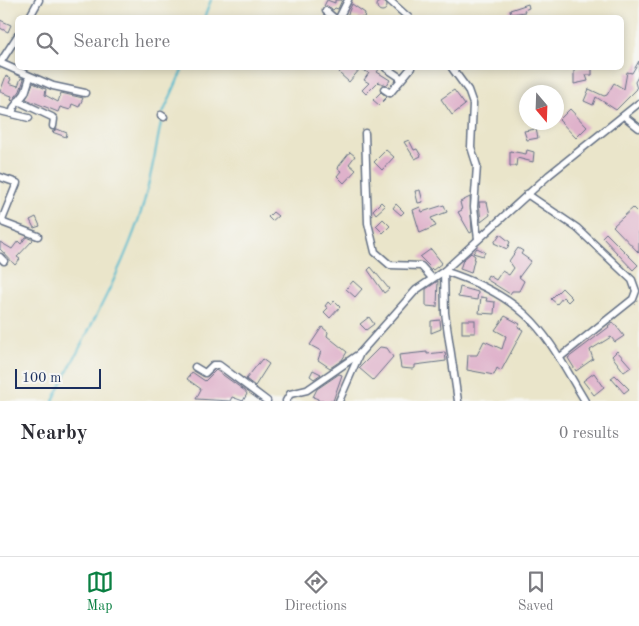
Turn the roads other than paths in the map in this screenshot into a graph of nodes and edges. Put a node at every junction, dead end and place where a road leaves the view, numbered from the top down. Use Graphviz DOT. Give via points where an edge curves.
graph roads {
  1 [pos="39,0"];
  2 [pos="348,0"];
  3 [pos="389,0"];
  4 [pos="326,11"];
  5 [pos="31,15"];
  6 [pos="331,15"];
  7 [pos="340,15"];
  8 [pos="406,15"];
  9 [pos="15,40"];
  10 [pos="0,63"];
  11 [pos="389,70"];
  12 [pos="409,70"];
  13 [pos="453,70"];
  14 [pos="30,77"];
  15 [pos="401,78"];
  16 [pos="384,89"];
  17 [pos="85,93"];
  18 [pos="18,102"];
  19 [pos="639,103"];
  20 [pos="0,111"];
  21 [pos="12,114"];
  22 [pos="624,116"];
  23 [pos="29,118"];
  24 [pos="53,126"];
  25 [pos="639,128"];
  26 [pos="365,133"];
  27 [pos="0,177"];
  28 [pos="527,194"];
  29 [pos="38,236"];
  30 [pos="478,239"];
  31 [pos="444,271"];
  32 [pos="432,278"];
  33 [pos="360,354"];
  34 [pos="559,358"];
  35 [pos="196,367"];
  36 [pos="267,401"];
  37 [pos="286,401"];
  38 [pos="340,401"];
  39 [pos="458,401"];
  40 [pos="585,401"];
  1 -- 5 [label="street"];
  2 -- 7 [label="street"];
  3 -- 8 [label="street"];
  4 -- 6 [label="street"];
  9 -- 10 [label="street"];
  10 -- 14 [label="street"];
  11 -- 15 [label="street"];
  12 -- 15 [label="street"];
  13 -- 30 [label="street" via="468,90 473,104 471,147 477,166 474,206"];
  14 -- 17 [label="street"];
  14 -- 18 [label="street"];
  15 -- 16 [label="street" via="390,92"];
  18 -- 21 [label="street"];
  18 -- 24 [label="street" via="52,117"];
  19 -- 22 [label="street"];
  20 -- 21 [label="street"];
  21 -- 23 [label="street"];
  22 -- 25 [label="street"];
  22 -- 28 [label="street"];
  26 -- 32 [label="street" via="368,223 375,252 390,265 421,266"];
  27 -- 29 [label="street" via="18,184 2,220"];
  28 -- 30 [label="street"];
  28 -- 34 [label="street" via="577,228 635,286 633,299"];
  30 -- 31 [label="street"];
  31 -- 32 [label="street"];
  31 -- 34 [label="street" via="514,306 535,325"];
  31 -- 39 [label="street" via="445,313"];
  32 -- 33 [label="street" via="416,290"];
  33 -- 37 [label="street" via="307,390 290,394"];
  33 -- 38 [label="street"];
  34 -- 40 [label="street"];
  35 -- 36 [label="street" via="205,374 213,365 219,365"];
}
